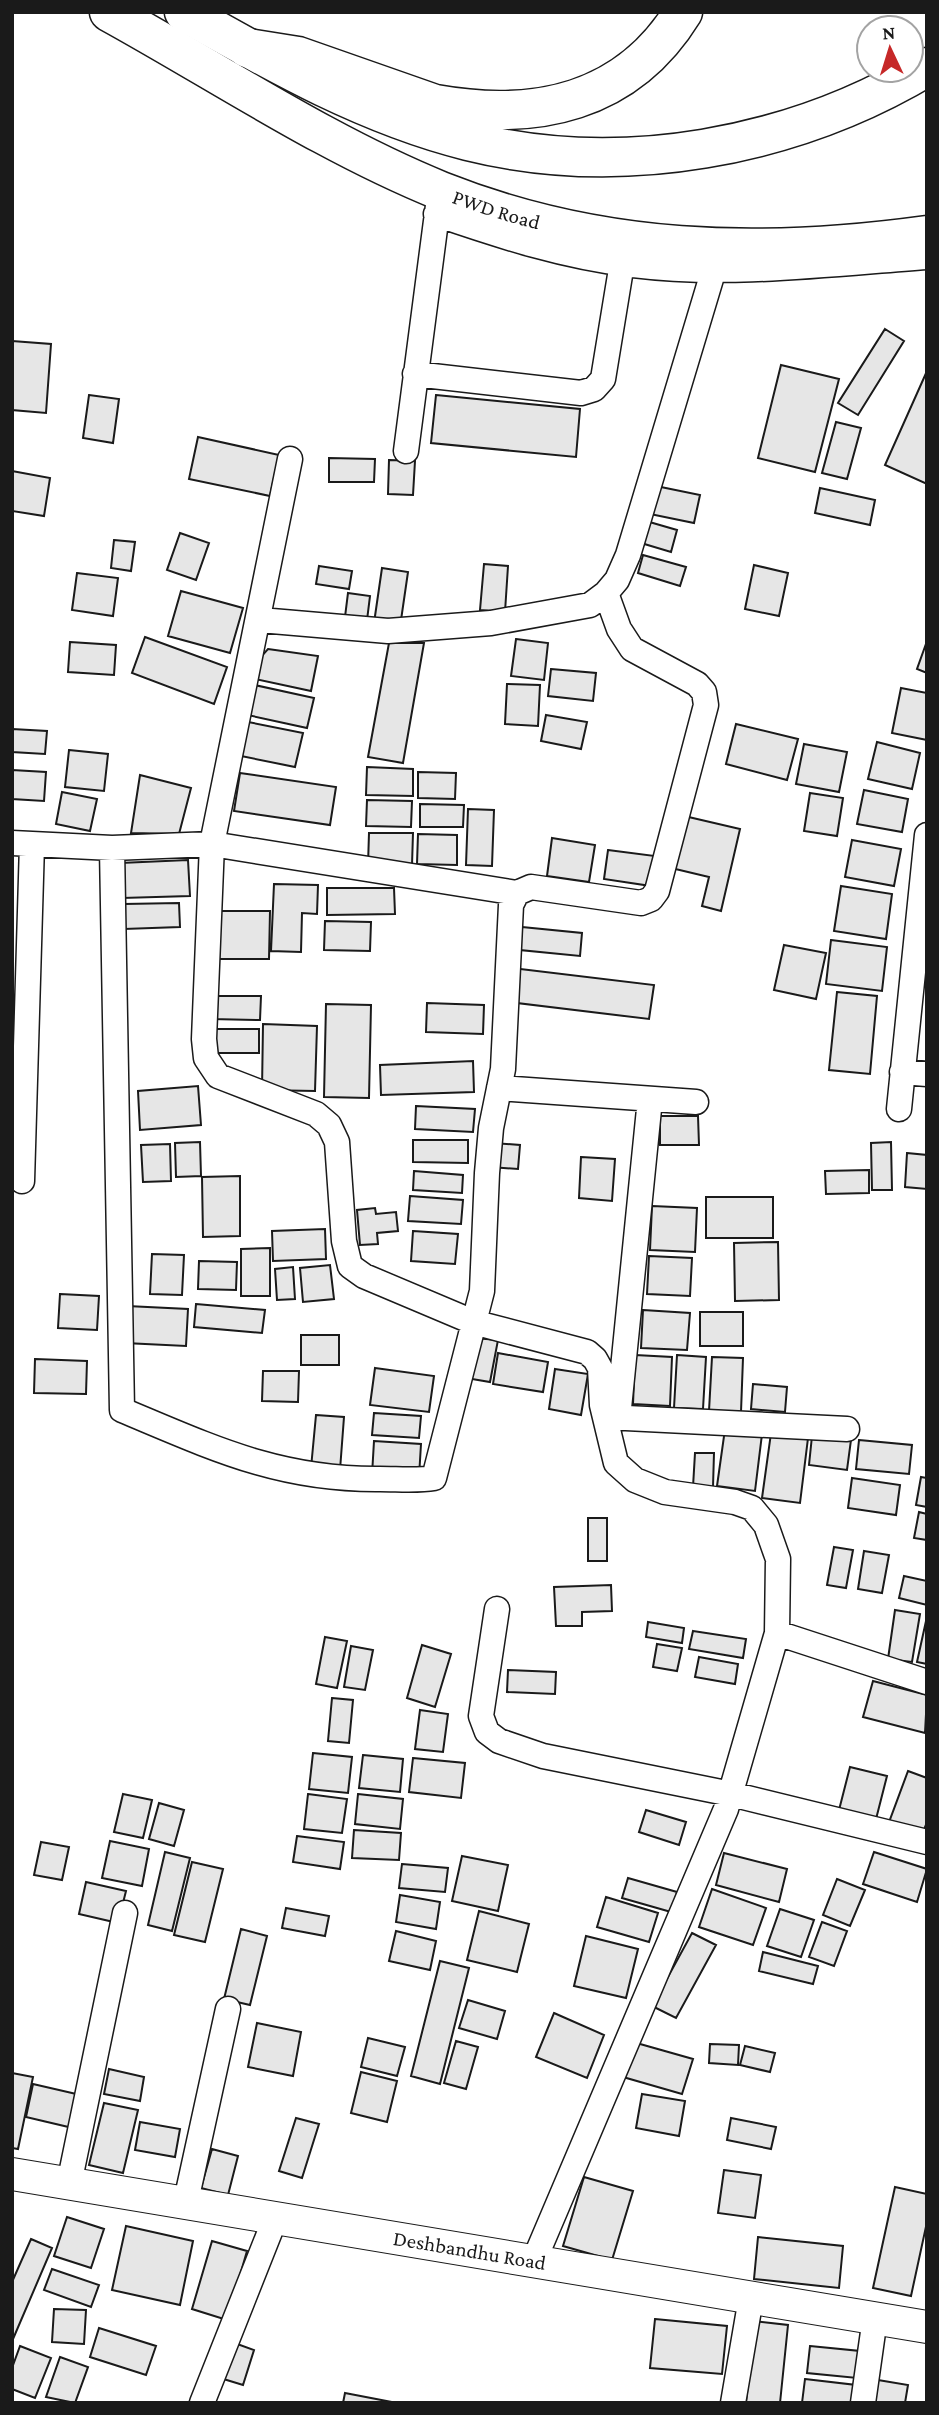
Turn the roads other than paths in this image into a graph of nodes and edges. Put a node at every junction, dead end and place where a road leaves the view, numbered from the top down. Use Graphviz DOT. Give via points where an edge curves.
graph roads {
  1 [pos="109,12"];
  2 [pos="184,12"];
  3 [pos="683,12"];
  4 [pos="247,48"];
  5 [pos="927,68"];
  6 [pos="438,202"];
  7 [pos="927,235"];
  8 [pos="927,257"];
  9 [pos="717,259"];
  10 [pos="622,263"];
  11 [pos="415,374"];
  12 [pos="406,451"];
  13 [pos="289,459"];
  14 [pos="606,593"];
  15 [pos="260,620"];
  16 [pos="927,835"];
  17 [pos="22,844"];
  18 [pos="212,844"];
  19 [pos="113,848"];
  20 [pos="517,893"];
  21 [pos="921,921"];
  22 [pos="915,1073"];
  23 [pos="499,1088"];
  24 [pos="650,1099"];
  25 [pos="696,1102"];
  26 [pos="899,1110"];
  27 [pos="22,1181"];
  28 [pos="473,1322"];
  29 [pos="612,1418"];
  30 [pos="847,1429"];
  31 [pos="497,1609"];
  32 [pos="777,1633"];
  33 [pos="927,1682"];
  34 [pos="731,1794"];
  35 [pos="927,1842"];
  36 [pos="125,1913"];
  37 [pos="228,2009"];
  38 [pos="12,2174"];
  39 [pos="69,2184"];
  40 [pos="186,2201"];
  41 [pos="275,2219"];
  42 [pos="533,2263"];
  43 [pos="751,2298"];
  44 [pos="875,2318"];
  45 [pos="927,2327"];
  46 [pos="202,2403"];
  47 [pos="733,2403"];
  48 [pos="863,2403"];
  1 -- 6 [label="main road, PWD Road"];
  2 -- 4 [label="main road"];
  3 -- 4 [label="main road" via="656,51 610,86 565,103 516,110 436,104 298,56"];
  4 -- 5 [label="main road" via="347,99 466,141 523,152 588,156 715,148 781,132 837,112"];
  6 -- 9 [label="main road, PWD Road"];
  6 -- 10 [label="street" via="523,243"];
  6 -- 11 [label="street"];
  7 -- 9 [label="main road, PWD Road"];
  8 -- 9 [label="street"];
  9 -- 10 [label="street"];
  9 -- 14 [label="street" via="628,555"];
  10 -- 11 [label="street" via="603,379 594,388 581,393"];
  11 -- 12 [label="street"];
  13 -- 15 [label="street"];
  14 -- 15 [label="street" via="590,605 438,629 388,631"];
  14 -- 20 [label="street" via="632,649 704,692 706,705 657,891 641,903 531,887"];
  15 -- 18 [label="street"];
  16 -- 21 [label="street"];
  17 -- 19 [label="street"];
  17 -- 27 [label="street"];
  18 -- 19 [label="street"];
  18 -- 20 [label="street"];
  18 -- 28 [label="street" via="206,1058 218,1076 316,1114 329,1125 337,1142 350,1266"];
  19 -- 28 [label="street" via="122,1410 265,1466 303,1475 434,1478"];
  20 -- 23 [label="street" via="511,905"];
  21 -- 22 [label="street"];
  22 -- 26 [label="street"];
  23 -- 24 [label="street"];
  23 -- 28 [label="street" via="488,1162 482,1291"];
  24 -- 25 [label="street"];
  24 -- 29 [label="street"];
  28 -- 29 [label="street" via="587,1352 600,1368"];
  29 -- 30 [label="street"];
  29 -- 32 [label="street" via="616,1463 635,1480 665,1492 735,1502 752,1508 766,1525 778,1559"];
  31 -- 34 [label="street" via="481,1716 487,1732 499,1741 543,1756"];
  32 -- 33 [label="street"];
  32 -- 34 [label="street"];
  34 -- 35 [label="street"];
  34 -- 42 [label="street"];
  36 -- 39 [label="street"];
  37 -- 40 [label="street"];
  38 -- 39 [label="street, Deshbandhu Road"];
  39 -- 40 [label="street, Deshbandhu Road"];
  40 -- 41 [label="street, Deshbandhu Road"];
  41 -- 42 [label="street, Deshbandhu Road"];
  41 -- 46 [label="street"];
  42 -- 43 [label="street, Deshbandhu Road"];
  43 -- 44 [label="street, Deshbandhu Road"];
  43 -- 47 [label="street"];
  44 -- 45 [label="street, Deshbandhu Road"];
  44 -- 48 [label="street"];
}
